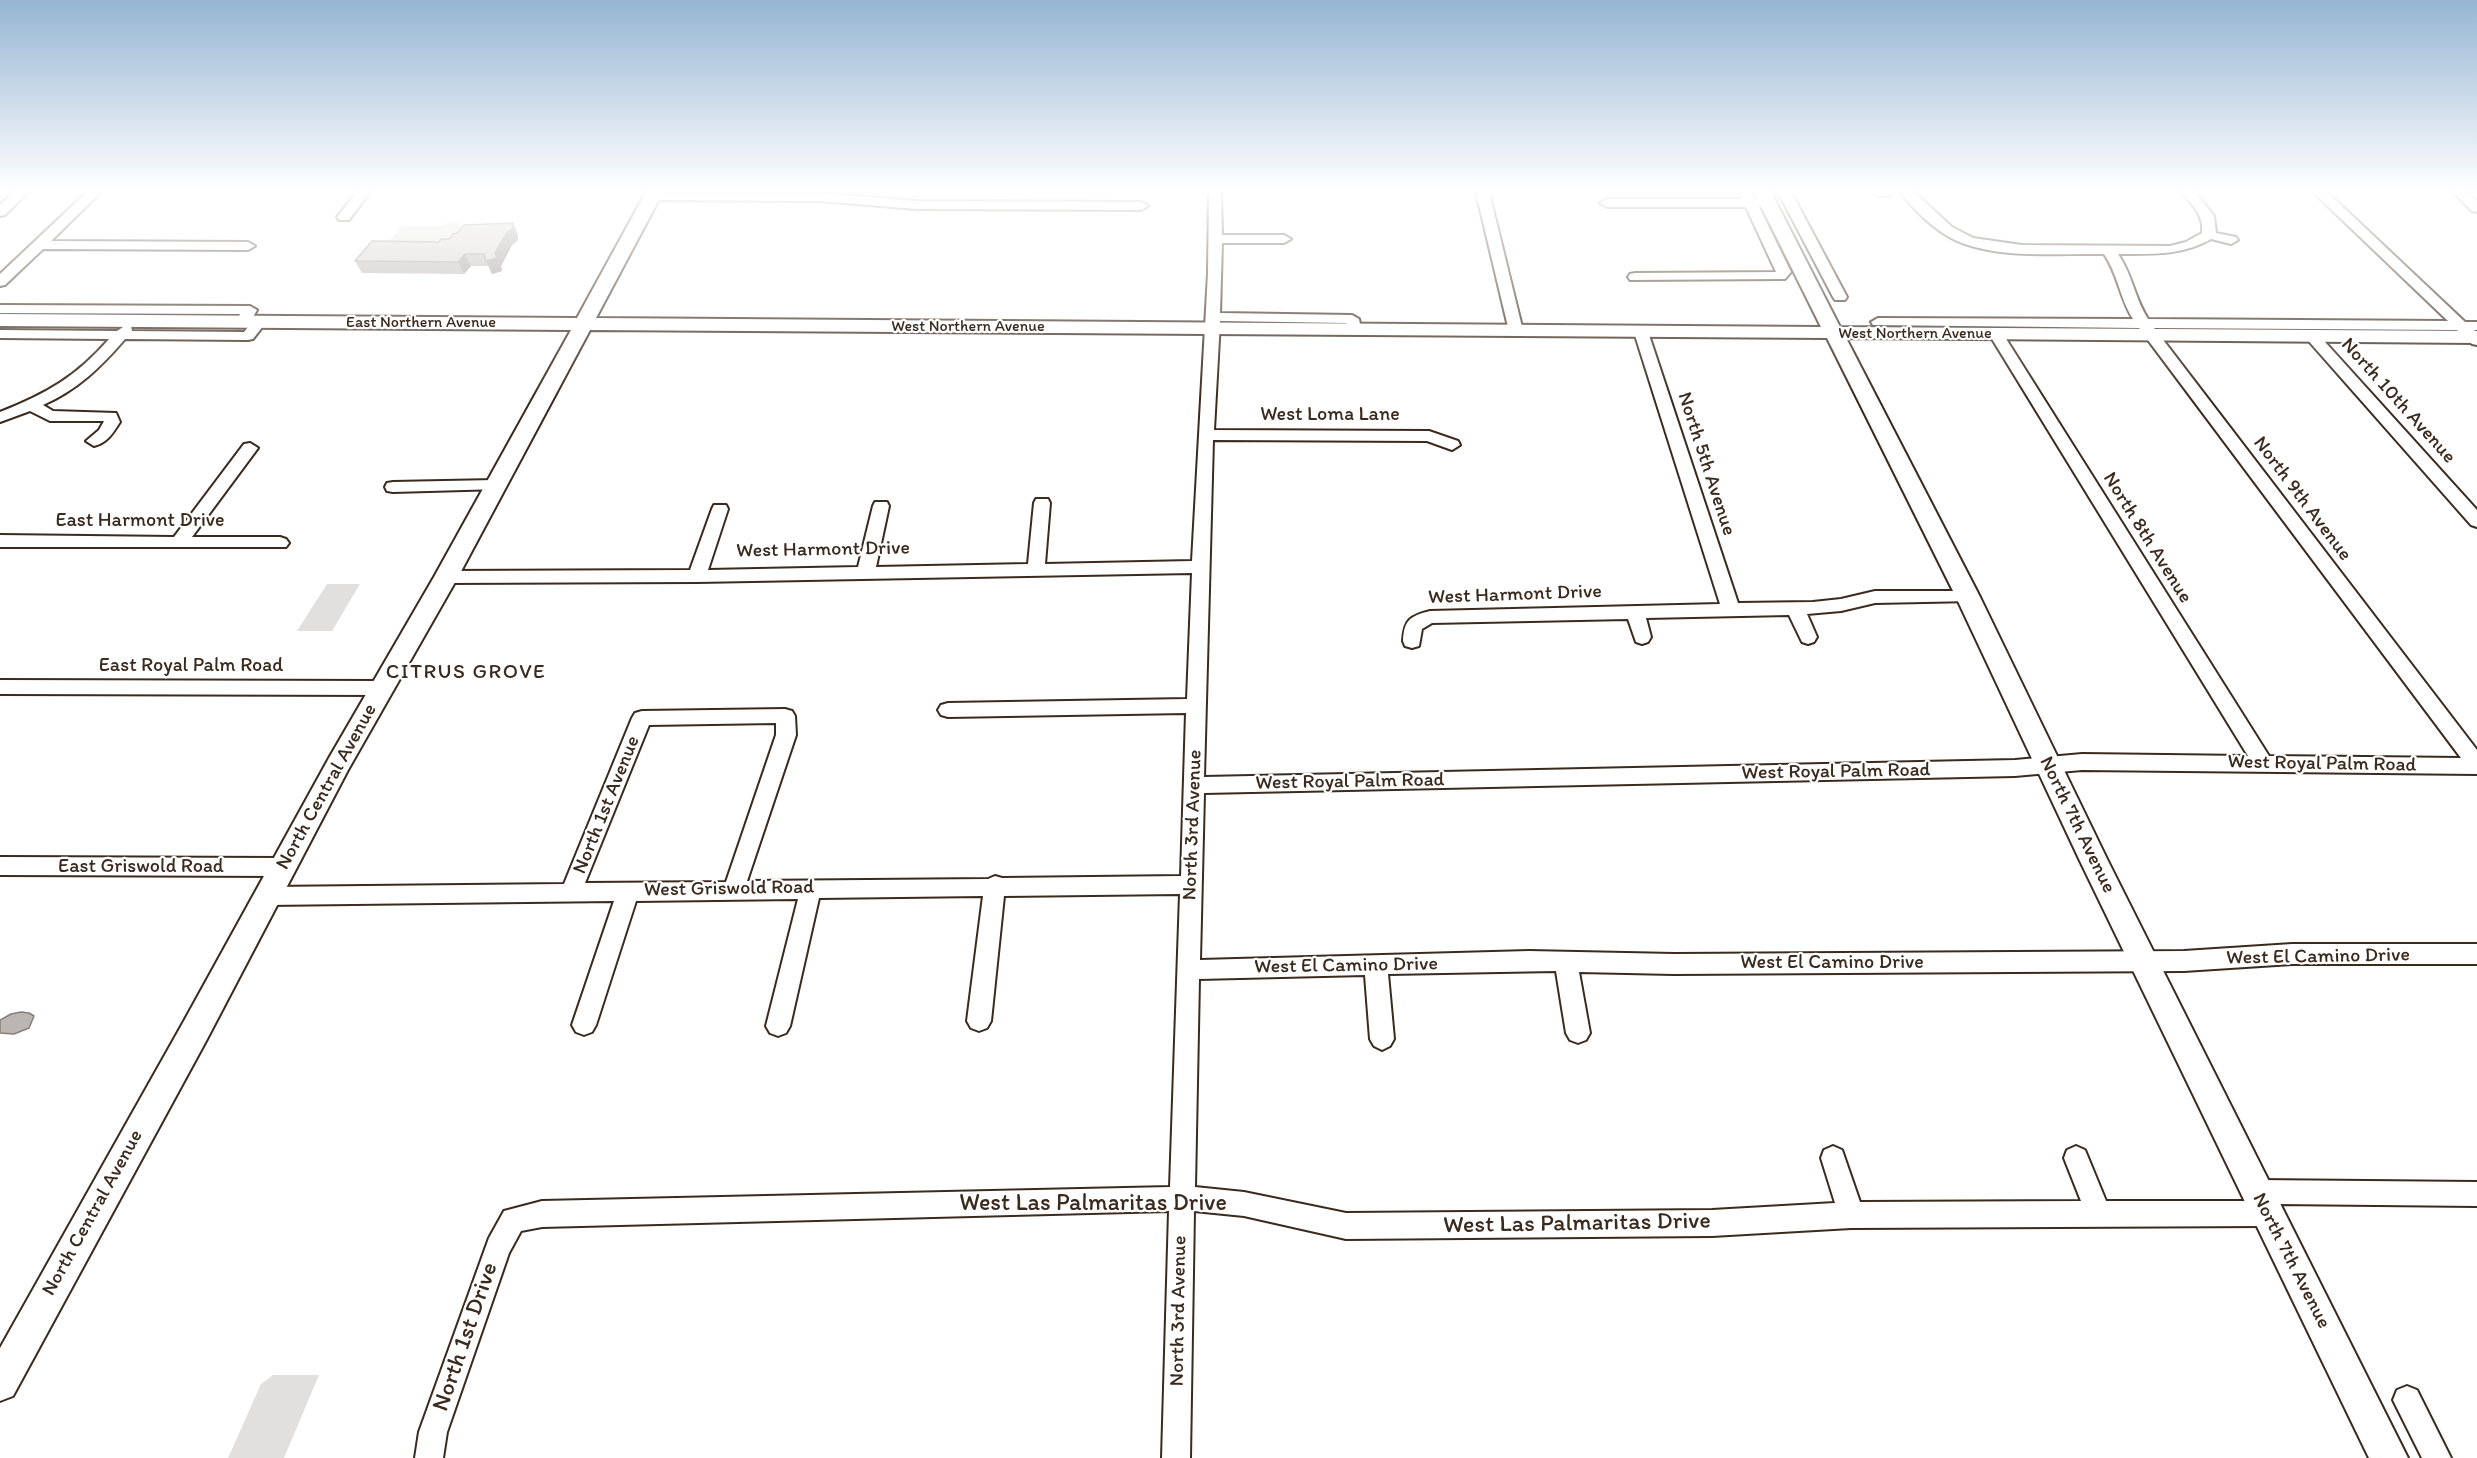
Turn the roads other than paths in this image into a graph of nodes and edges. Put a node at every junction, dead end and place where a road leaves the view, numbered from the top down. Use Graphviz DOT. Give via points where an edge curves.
graph roads {
  1 [pos="24,260"];
  2 [pos="617,260"];
  3 [pos="1215,260"];
  4 [pos="1499,260"];
  5 [pos="1779,260"];
  6 [pos="1792,260"];
  7 [pos="1820,260"];
  8 [pos="2115,260"];
  9 [pos="2392,260"];
  10 [pos="1635,277"];
  11 [pos="0,282"];
  12 [pos="1840,297"];
  13 [pos="0,309"];
  14 [pos="251,318"];
  15 [pos="0,320"];
  16 [pos="135,321"];
  17 [pos="1878,322"];
  18 [pos="1213,323"];
  19 [pos="582,324"];
  20 [pos="2147,329"];
  21 [pos="1516,331"];
  22 [pos="1641,332"];
  23 [pos="1834,333"];
  24 [pos="0,334"];
  25 [pos="1996,334"];
  26 [pos="121,335"];
  27 [pos="2311,335"];
  28 [pos="2473,336"];
  29 [pos="32,405"];
  30 [pos="0,417"];
  31 [pos="1206,435"];
  32 [pos="94,441"];
  33 [pos="1452,445"];
  34 [pos="250,448"];
  35 [pos="495,485"];
  36 [pos="393,487"];
  37 [pos="1042,503"];
  38 [pos="881,506"];
  39 [pos="720,509"];
  40 [pos="2477,522"];
  41 [pos="0,541"];
  42 [pos="179,542"];
  43 [pos="280,543"];
  44 [pos="1201,567"];
  45 [pos="1036,569"];
  46 [pos="866,571"];
  47 [pos="697,576"];
  48 [pos="446,577"];
  49 [pos="1968,597"];
  50 [pos="1796,609"];
  51 [pos="1731,610"];
  52 [pos="1635,612"];
  53 [pos="1642,637"];
  54 [pos="1808,637"];
  55 [pos="1412,641"];
  56 [pos="0,687"];
  57 [pos="382,688"];
  58 [pos="1197,706"];
  59 [pos="948,710"];
  60 [pos="2263,764"];
  61 [pos="2048,765"];
  62 [pos="2477,766"];
  63 [pos="1195,785"];
  64 [pos="0,866"];
  65 [pos="283,867"];
  66 [pos="995,885"];
  67 [pos="1191,885"];
  68 [pos="811,888"];
  69 [pos="734,889"];
  70 [pos="628,891"];
  71 [pos="571,892"];
  72 [pos="267,896"];
  73 [pos="2477,954"];
  74 [pos="1566,961"];
  75 [pos="2143,961"];
  76 [pos="1376,966"];
  77 [pos="1187,970"];
  78 [pos="979,1021"];
  79 [pos="584,1026"];
  80 [pos="778,1026"];
  81 [pos="1578,1033"];
  82 [pos="1382,1039"];
  83 [pos="1833,1158"];
  84 [pos="2076,1158"];
  85 [pos="2477,1194"];
  86 [pos="1182,1199"];
  87 [pos="2262,1202"];
  88 [pos="2098,1213"];
  89 [pos="1851,1215"];
  90 [pos="513,1220"];
  91 [pos="0,1383"];
  92 [pos="2407,1400"];
  93 [pos="429,1458"];
  94 [pos="1176,1458"];
  95 [pos="2389,1458"];
  96 [pos="2437,1458"];
  1 -- 11 [label="street"];
  2 -- 19 [label="main road, North Central Avenue"];
  3 -- 18 [label="street, North 3rd Avenue"];
  4 -- 21 [label="street"];
  5 -- 10 [label="street" via="1784,272 1780,276"];
  6 -- 23 [label="main road, North 7th Avenue"];
  7 -- 12 [label="street"];
  8 -- 20 [label="street, North 9th Avenue" via="2129,301"];
  9 -- 28 [label="street"];
  13 -- 14 [label="street, East Northern Avenue"];
  14 -- 16 [label="main road, East Northern Avenue"];
  14 -- 19 [label="main road, East Northern Avenue"];
  14 -- 26 [label="street" via="248,336"];
  15 -- 16 [label="main road, East Northern Avenue"];
  16 -- 26 [label="street"];
  17 -- 20 [label="street, West Northern Avenue"];
  18 -- 19 [label="main road, West Northern Avenue"];
  18 -- 21 [label="main road, West Northern Avenue"];
  18 -- 31 [label="street, North 3rd Avenue"];
  19 -- 35 [label="main road, North Central Avenue"];
  20 -- 25 [label="main road, West Northern Avenue"];
  20 -- 27 [label="main road, West Northern Avenue"];
  20 -- 28 [label="street, West Northern Avenue"];
  20 -- 62 [label="street, North 9th Avenue"];
  21 -- 22 [label="main road, West Northern Avenue"];
  22 -- 23 [label="main road, West Northern Avenue"];
  22 -- 51 [label="street, North 5th Avenue"];
  23 -- 25 [label="main road, West Northern Avenue"];
  23 -- 49 [label="main road, North 7th Avenue"];
  24 -- 26 [label="street"];
  25 -- 60 [label="street, North 8th Avenue"];
  26 -- 29 [label="street" via="85,373"];
  27 -- 28 [label="main road, West Northern Avenue"];
  27 -- 40 [label="street, North 10th Avenue"];
  29 -- 30 [label="street"];
  29 -- 32 [label="street" via="51,416 110,416 112,422"];
  31 -- 33 [label="street, West Loma Lane" via="1429,436"];
  31 -- 44 [label="street, North 3rd Avenue"];
  34 -- 42 [label="street"];
  35 -- 36 [label="street"];
  35 -- 48 [label="main road, North Central Avenue"];
  37 -- 45 [label="street"];
  38 -- 46 [label="street"];
  39 -- 47 [label="street"];
  41 -- 42 [label="street, East Harmont Drive"];
  42 -- 43 [label="street, East Harmont Drive"];
  44 -- 45 [label="street, West Harmont Drive"];
  44 -- 58 [label="street, North 3rd Avenue"];
  45 -- 46 [label="street, West Harmont Drive"];
  46 -- 47 [label="street, West Harmont Drive"];
  47 -- 48 [label="street, West Harmont Drive"];
  48 -- 57 [label="main road, North Central Avenue"];
  49 -- 50 [label="street, West Harmont Drive" via="1875,597"];
  49 -- 61 [label="main road, North 7th Avenue"];
  50 -- 51 [label="street, West Harmont Drive"];
  50 -- 54 [label="street"];
  51 -- 52 [label="street, West Harmont Drive"];
  52 -- 53 [label="street"];
  52 -- 55 [label="street, West Harmont Drive" via="1430,617 1413,627"];
  56 -- 57 [label="street, East Royal Palm Road"];
  57 -- 65 [label="main road, North Central Avenue"];
  58 -- 59 [label="street"];
  58 -- 63 [label="street, North 3rd Avenue"];
  60 -- 61 [label="street, West Royal Palm Road"];
  60 -- 62 [label="street, West Royal Palm Road"];
  61 -- 63 [label="street, West Royal Palm Road"];
  61 -- 75 [label="main road, North 7th Avenue"];
  63 -- 67 [label="street, North 3rd Avenue"];
  64 -- 65 [label="street, East Griswold Road"];
  65 -- 72 [label="main road, North Central Avenue"];
  66 -- 67 [label="street, West Griswold Road"];
  66 -- 68 [label="street, West Griswold Road"];
  66 -- 78 [label="street"];
  67 -- 77 [label="street, North 3rd Avenue"];
  68 -- 69 [label="street, West Griswold Road"];
  68 -- 80 [label="street"];
  69 -- 70 [label="street, West Griswold Road"];
  69 -- 71 [label="street, North 1st Avenue" via="786,735 785,716 642,718"];
  70 -- 71 [label="street, West Griswold Road"];
  70 -- 79 [label="street"];
  71 -- 72 [label="street, West Griswold Road"];
  72 -- 91 [label="main road, North Central Avenue"];
  73 -- 75 [label="street, West El Camino Drive" via="2292,954"];
  74 -- 75 [label="street, West El Camino Drive"];
  74 -- 76 [label="street, West El Camino Drive"];
  74 -- 81 [label="street"];
  75 -- 87 [label="main road, North 7th Avenue"];
  76 -- 77 [label="street, West El Camino Drive"];
  76 -- 82 [label="street, West El Camino Drive"];
  77 -- 86 [label="street, North 3rd Avenue"];
  83 -- 89 [label="street"];
  84 -- 88 [label="street"];
  85 -- 87 [label="street, West Las Palmaritas Drive"];
  86 -- 89 [label="street, West Las Palmaritas Drive" via="1244,1204 1346,1226 1712,1223"];
  86 -- 90 [label="street, West Las Palmaritas Drive" via="542,1214"];
  86 -- 94 [label="street, North 3rd Avenue"];
  87 -- 88 [label="street, West Las Palmaritas Drive"];
  87 -- 95 [label="main road, North 7th Avenue"];
  88 -- 89 [label="street, West Las Palmaritas Drive"];
  90 -- 93 [label="street, North 1st Drive" via="498,1247 433,1432"];
  92 -- 96 [label="street"];
}
